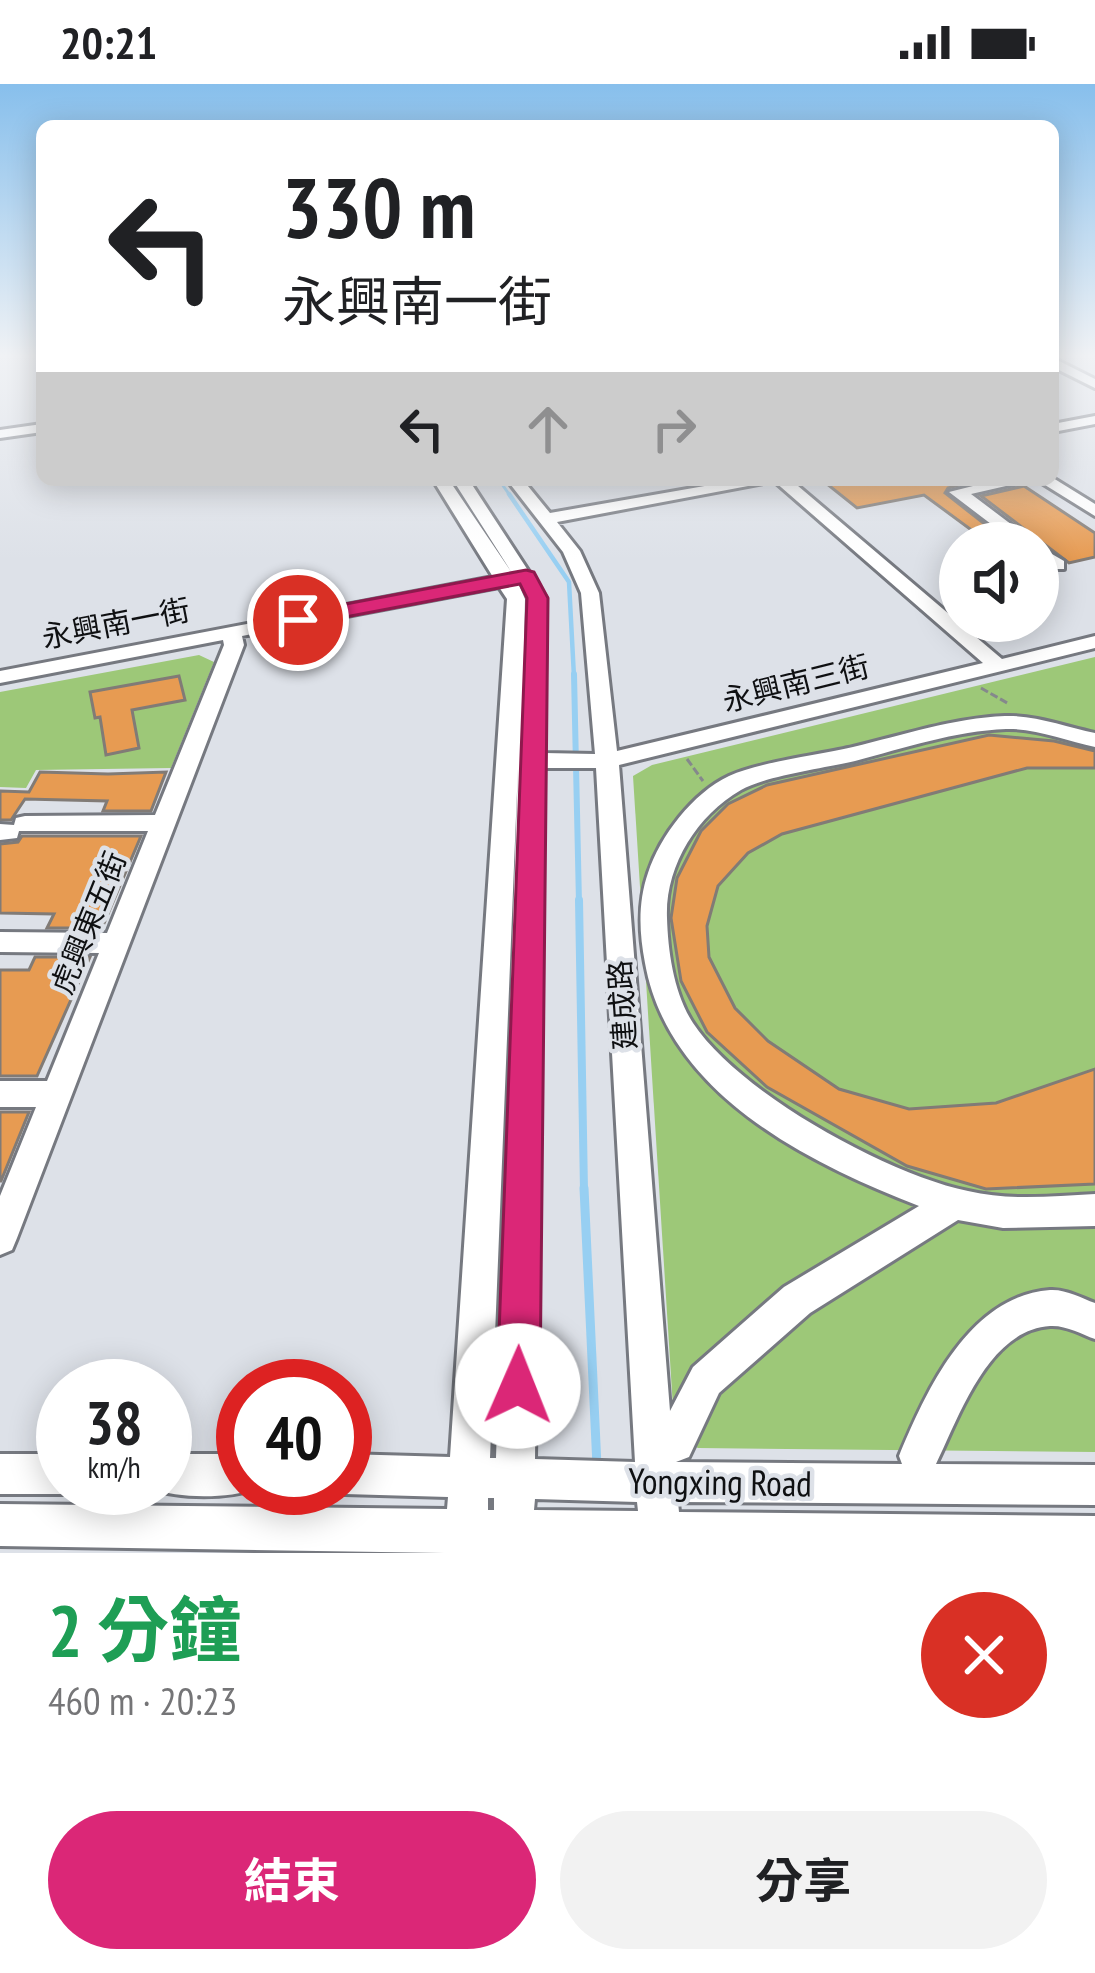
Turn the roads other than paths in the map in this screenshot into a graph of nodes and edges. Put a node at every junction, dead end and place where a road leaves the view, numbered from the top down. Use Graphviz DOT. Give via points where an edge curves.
graph roads {
  1 [pos="36,426"];
  2 [pos="0,430"];
  3 [pos="446,486"];
  4 [pos="464,486"];
  5 [pos="519,486"];
  6 [pos="732,486"];
  7 [pos="788,486"];
  8 [pos="990,486"];
  9 [pos="1054,486"];
  10 [pos="1095,512"];
  11 [pos="544,519"];
  12 [pos="999,522"];
  13 [pos="517,578"];
  14 [pos="232,632"];
  15 [pos="1095,642"];
  16 [pos="998,666"];
  17 [pos="0,677"];
  18 [pos="1095,740"];
  19 [pos="529,761"];
  20 [pos="600,761"];
  21 [pos="165,823"];
  22 [pos="11,829"];
  23 [pos="0,942"];
  24 [pos="116,943"];
  25 [pos="0,1094"];
  26 [pos="57,1094"];
  27 [pos="954,1204"];
  28 [pos="1095,1210"];
  29 [pos="0,1238"];
  30 [pos="1095,1321"];
  31 [pos="675,1443"];
  32 [pos="920,1456"];
  33 [pos="0,1474"];
  34 [pos="36,1474"];
  35 [pos="372,1474"];
  36 [pos="471,1475"];
  37 [pos="524,1478"];
  38 [pos="645,1482"];
  39 [pos="1095,1485"];
  40 [pos="0,1525"];
  41 [pos="1095,1537"];
  42 [pos="520,1538"];
  43 [pos="654,1539"];
  44 [pos="465,1542"];
  1 -- 2 [label="street"];
  3 -- 13 [label="street"];
  4 -- 13 [label="street"];
  5 -- 11 [label="street, 建成路"];
  6 -- 11 [label="street"];
  7 -- 16 [label="street"];
  8 -- 12 [label="street" via="957,492"];
  9 -- 10 [label="street"];
  11 -- 20 [label="street, 建成路" via="571,551 590,593"];
  13 -- 14 [label="street, 永興南一街"];
  13 -- 19 [label="street"];
  14 -- 17 [label="street, 永興南一街"];
  14 -- 21 [label="street, 虎興東五街" via="234,645"];
  15 -- 16 [label="street, 永興南三街"];
  16 -- 20 [label="street, 永興南三街"];
  18 -- 27 [label="street" via="1010,722 736,782 664,855 650,901 660,979 684,1034 723,1075 858,1166"];
  19 -- 20 [label="street, 永興南三街"];
  19 -- 36 [label="street"];
  19 -- 37 [label="street"];
  20 -- 38 [label="street, 建成路"];
  21 -- 22 [label="street"];
  21 -- 24 [label="street, 虎興東五街"];
  23 -- 24 [label="street"];
  24 -- 26 [label="street, 虎興東五街"];
  25 -- 26 [label="street"];
  26 -- 29 [label="street, 虎興東五街"];
  27 -- 28 [label="street" via="1024,1214"];
  27 -- 31 [label="street" via="797,1300 706,1380"];
  30 -- 32 [label="street" via="1056,1307 1027,1311 980,1344"];
  33 -- 34 [label="street"];
  35 -- 36 [label="street, Yongxing Road"];
  36 -- 37 [label="street, Yongxing Road"];
  36 -- 44 [label="street"];
  37 -- 38 [label="street, Yongxing Road"];
  37 -- 42 [label="street"];
  38 -- 39 [label="street, Yongxing Road"];
  38 -- 43 [label="street, 建成路"];
  40 -- 44 [label="street, Yongxing Road"];
  41 -- 43 [label="street, Yongxing Road"];
  42 -- 43 [label="street, Yongxing Road"];
  42 -- 44 [label="street, Yongxing Road"];
}
